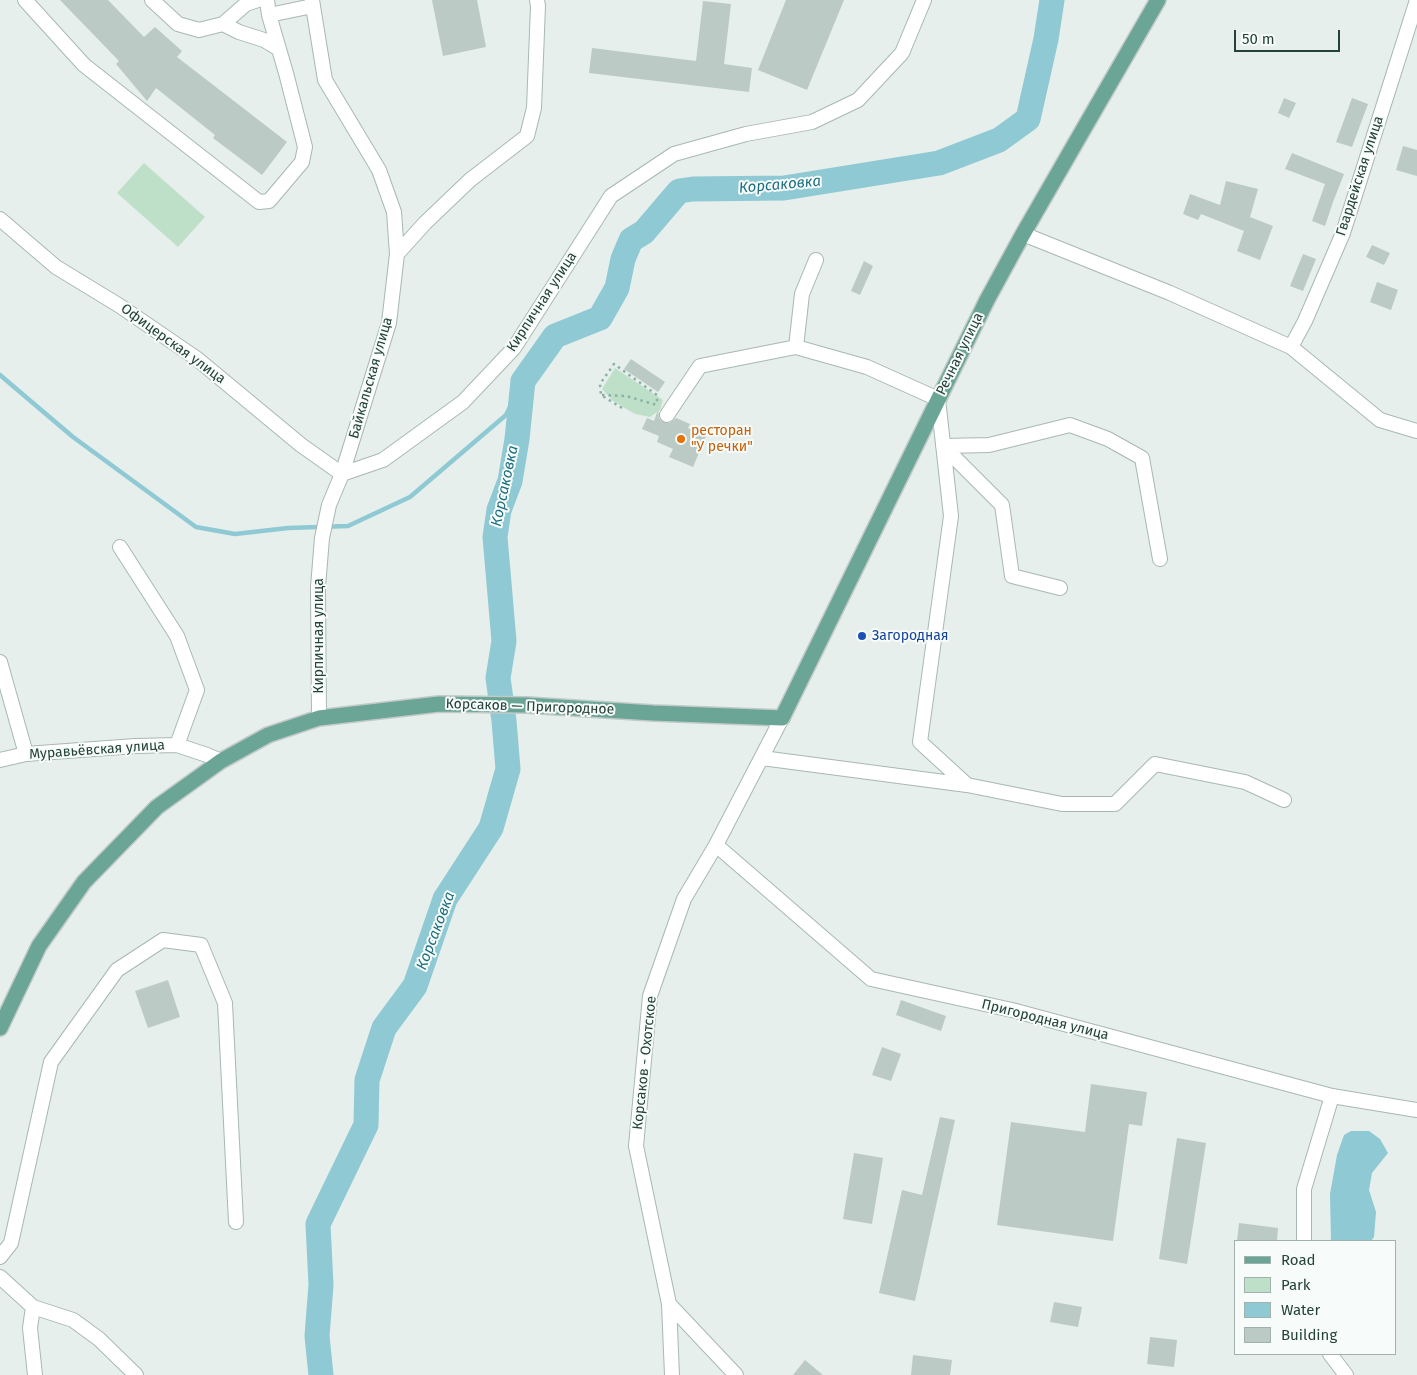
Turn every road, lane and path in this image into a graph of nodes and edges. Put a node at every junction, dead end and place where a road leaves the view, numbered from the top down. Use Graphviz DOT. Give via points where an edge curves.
graph roads {
  1 [pos="25,0"];
  2 [pos="152,0"];
  3 [pos="258,0"];
  4 [pos="266,0"];
  5 [pos="537,0"];
  6 [pos="924,0"];
  7 [pos="1158,0"];
  8 [pos="1417,0"];
  9 [pos="313,3"];
  10 [pos="269,15"];
  11 [pos="223,24"];
  12 [pos="279,49"];
  13 [pos="0,219"];
  14 [pos="1023,234"];
  15 [pos="397,254"];
  16 [pos="816,260"];
  17 [pos="796,347"];
  18 [pos="1291,347"];
  19 [pos="601,395"];
  20 [pos="938,399"];
  21 [pos="622,408"];
  22 [pos="665,410"];
  23 [pos="1417,431"];
  24 [pos="943,446"];
  25 [pos="342,474"];
  26 [pos="120,548"];
  27 [pos="1160,559"];
  28 [pos="1060,588"];
  29 [pos="0,662"];
  30 [pos="319,718"];
  31 [pos="782,718"];
  32 [pos="177,745"];
  33 [pos="26,754"];
  34 [pos="762,758"];
  35 [pos="0,760"];
  36 [pos="221,761"];
  37 [pos="967,786"];
  38 [pos="1284,800"];
  39 [pos="716,845"];
  40 [pos="0,1028"];
  41 [pos="1332,1096"];
  42 [pos="1417,1110"];
  43 [pos="236,1222"];
  44 [pos="1304,1240"];
  45 [pos="0,1257"];
  46 [pos="0,1277"];
  47 [pos="669,1304"];
  48 [pos="34,1306"];
  49 [pos="1331,1355"];
  50 [pos="35,1375"];
  51 [pos="136,1375"];
  52 [pos="672,1375"];
  53 [pos="736,1375"];
  54 [pos="1346,1375"];
  1 -- 12 [label="street" via="84,65 259,202 269,201 302,162 306,147"];
  2 -- 11 [label="street" via="178,24 199,30"];
  3 -- 11 [label="street" via="246,4"];
  4 -- 10 [label="street"];
  5 -- 15 [label="street" via="534,108 527,136 470,180"];
  6 -- 25 [label="street, Кирпичная улица" via="902,53 858,100 812,122 746,134 674,154 611,196 514,348 463,402 383,460"];
  7 -- 14 [label="main road, Речная улица"];
  8 -- 18 [label="street, Гвардейская улица" via="1342,233 1306,321"];
  9 -- 10 [label="street"];
  9 -- 15 [label="street, Байкальская улица" via="325,80 379,170 394,212"];
  10 -- 12 [label="street"];
  11 -- 12 [label="street"];
  13 -- 25 [label="street, Офицерская улица" via="56,267 196,358 301,445"];
  14 -- 18 [label="street" via="1170,292"];
  14 -- 20 [label="main road, Речная улица"];
  15 -- 25 [label="street, Байкальская улица" via="389,323"];
  16 -- 17 [label="street" via="802,294"];
  17 -- 20 [label="street" via="867,367"];
  17 -- 22 [label="street" via="700,366"];
  18 -- 23 [label="street" via="1380,420"];
  19 -- 21 [label="path"];
  19 -- 22 [label="path" via="626,396"];
  19 -- 22 [label="path" via="600,384 614,364 656,395"];
  20 -- 24 [label="street"];
  20 -- 31 [label="main road, Речная улица"];
  24 -- 27 [label="street" via="989,445 1070,425 1108,439 1142,458"];
  24 -- 28 [label="street" via="1002,505 1012,576"];
  24 -- 37 [label="street" via="951,516 920,742"];
  25 -- 30 [label="street, Кирпичная улица" via="329,505 322,538 318,587"];
  26 -- 32 [label="street" via="177,636 197,690"];
  29 -- 33 [label="street"];
  30 -- 31 [label="main road, Корсаков — Пригородное" via="439,704 477,703"];
  30 -- 36 [label="main road, Корсаков — Пригородное" via="268,735"];
  31 -- 34 [label="street, Корсаков - Охотское"];
  32 -- 33 [label="street, Муравьёвская улица"];
  32 -- 36 [label="street, Муравьёвская улица"];
  33 -- 35 [label="street, Муравьёвская улица"];
  34 -- 37 [label="street"];
  34 -- 39 [label="street, Корсаков - Охотское"];
  36 -- 40 [label="main road, Корсаков — Пригородное" via="157,807 84,882 39,946"];
  37 -- 38 [label="street" via="1062,804 1115,804 1155,764 1245,782"];
  39 -- 41 [label="street, Пригородная улица" via="871,979 1012,1010"];
  39 -- 47 [label="street, Корсаков - Охотское" via="684,899 650,996 636,1146"];
  41 -- 42 [label="street, Пригородная улица"];
  41 -- 44 [label="street" via="1304,1189"];
  43 -- 45 [label="street" via="225,1003 201,945 164,940 117,970 51,1062 11,1243"];
  46 -- 48 [label="street"];
  47 -- 52 [label="street, Корсаков - Охотское"];
  47 -- 53 [label="street"];
  48 -- 50 [label="street" via="30,1328"];
  48 -- 51 [label="street" via="73,1320 100,1339"];
  49 -- 54 [label="street"];
}
